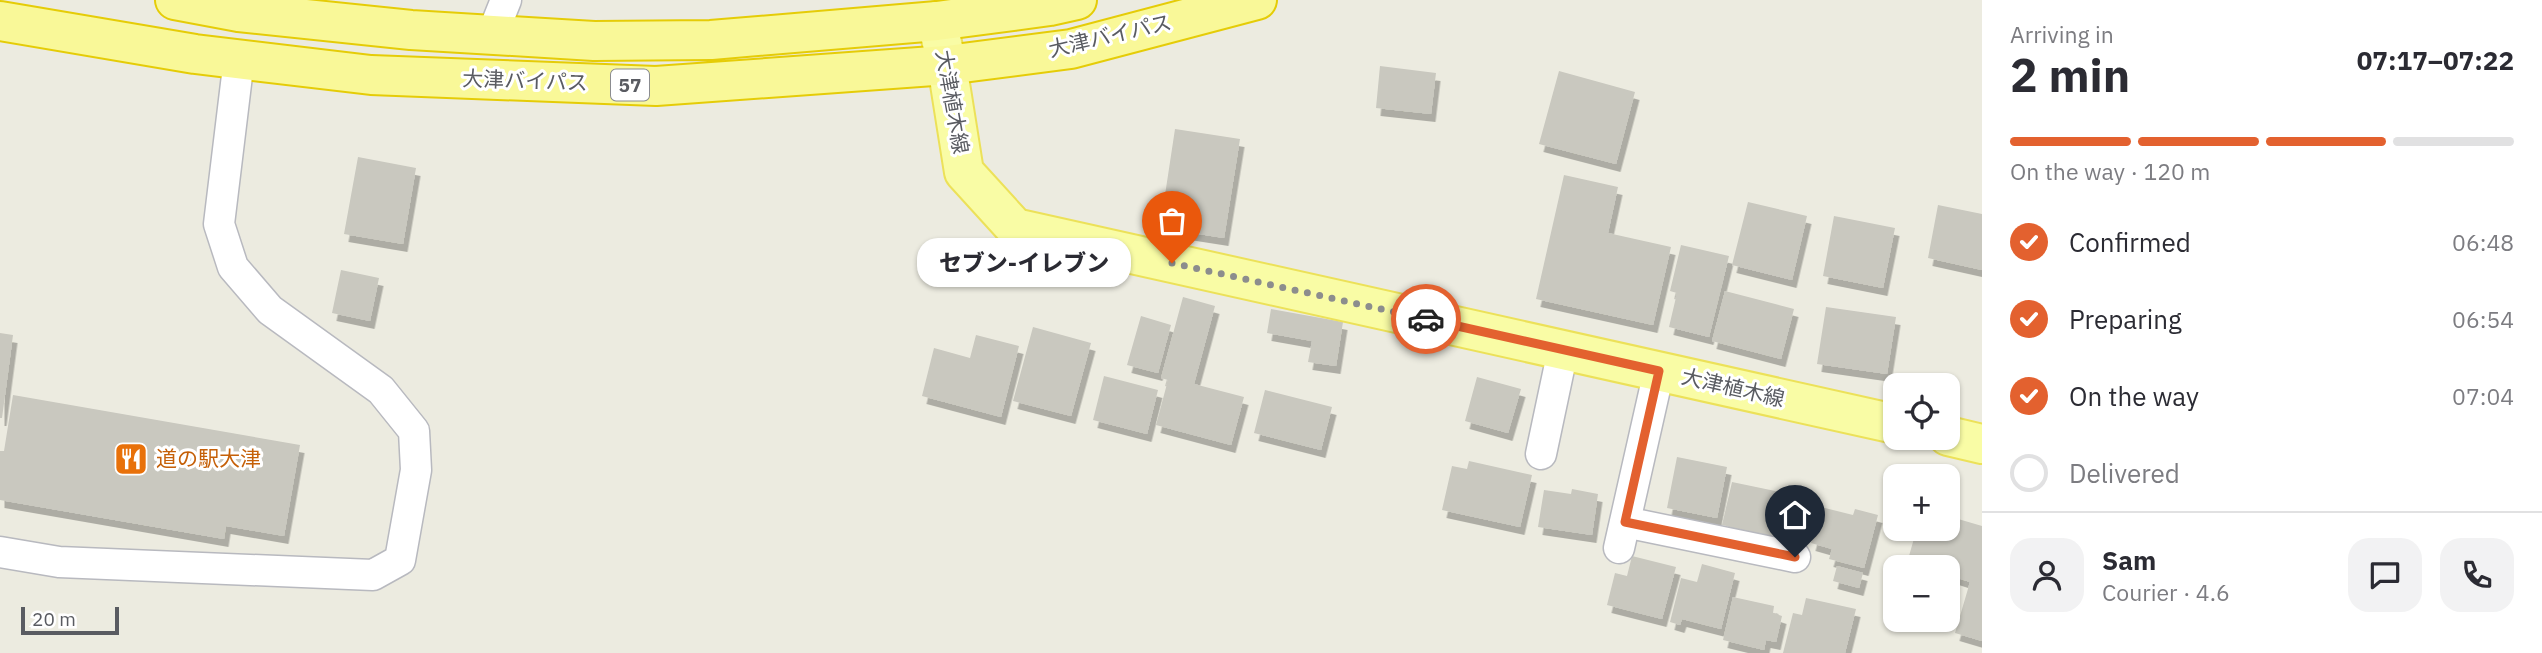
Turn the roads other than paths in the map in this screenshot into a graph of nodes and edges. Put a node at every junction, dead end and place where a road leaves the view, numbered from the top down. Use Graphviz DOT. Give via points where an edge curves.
graph roads {
  1 [pos="175,0"];
  2 [pos="506,0"];
  3 [pos="1077,0"];
  4 [pos="1257,0"];
  5 [pos="0,21"];
  6 [pos="937,21"];
  7 [pos="492,35"];
  8 [pos="239,59"];
  9 [pos="947,65"];
  10 [pos="1563,350"];
  11 [pos="1659,371"];
  12 [pos="1883,421"];
  13 [pos="1960,439"];
  14 [pos="1982,444"];
  15 [pos="1541,454"];
  16 [pos="0,552"];
  17 [pos="1795,557"];
  1 -- 7 [label="highway, 大津バイパス / 57" via="239,12"];
  2 -- 7 [label="street"];
  3 -- 6 [label="highway, 大津バイパス / 57"];
  4 -- 9 [label="highway, 大津バイパス / 57" via="1071,49"];
  5 -- 8 [label="highway, 大津バイパス / 57"];
  6 -- 7 [label="highway, 大津バイパス / 57" via="711,40 594,41"];
  6 -- 9 [label="main road, 大津植木線"];
  8 -- 9 [label="highway, 大津バイパス / 57" via="371,75 656,86"];
  8 -- 16 [label="street" via="219,224 233,267 270,310 380,390 414,431 416,470 400,559 373,575 59,562"];
  9 -- 10 [label="main road, 大津植木線" via="964,172 1015,228"];
  10 -- 11 [label="main road, 大津植木線"];
  10 -- 15 [label="street"];
  11 -- 12 [label="main road, 大津植木線"];
  11 -- 17 [label="street" via="1622,535"];
  13 -- 14 [label="main road"];
}
